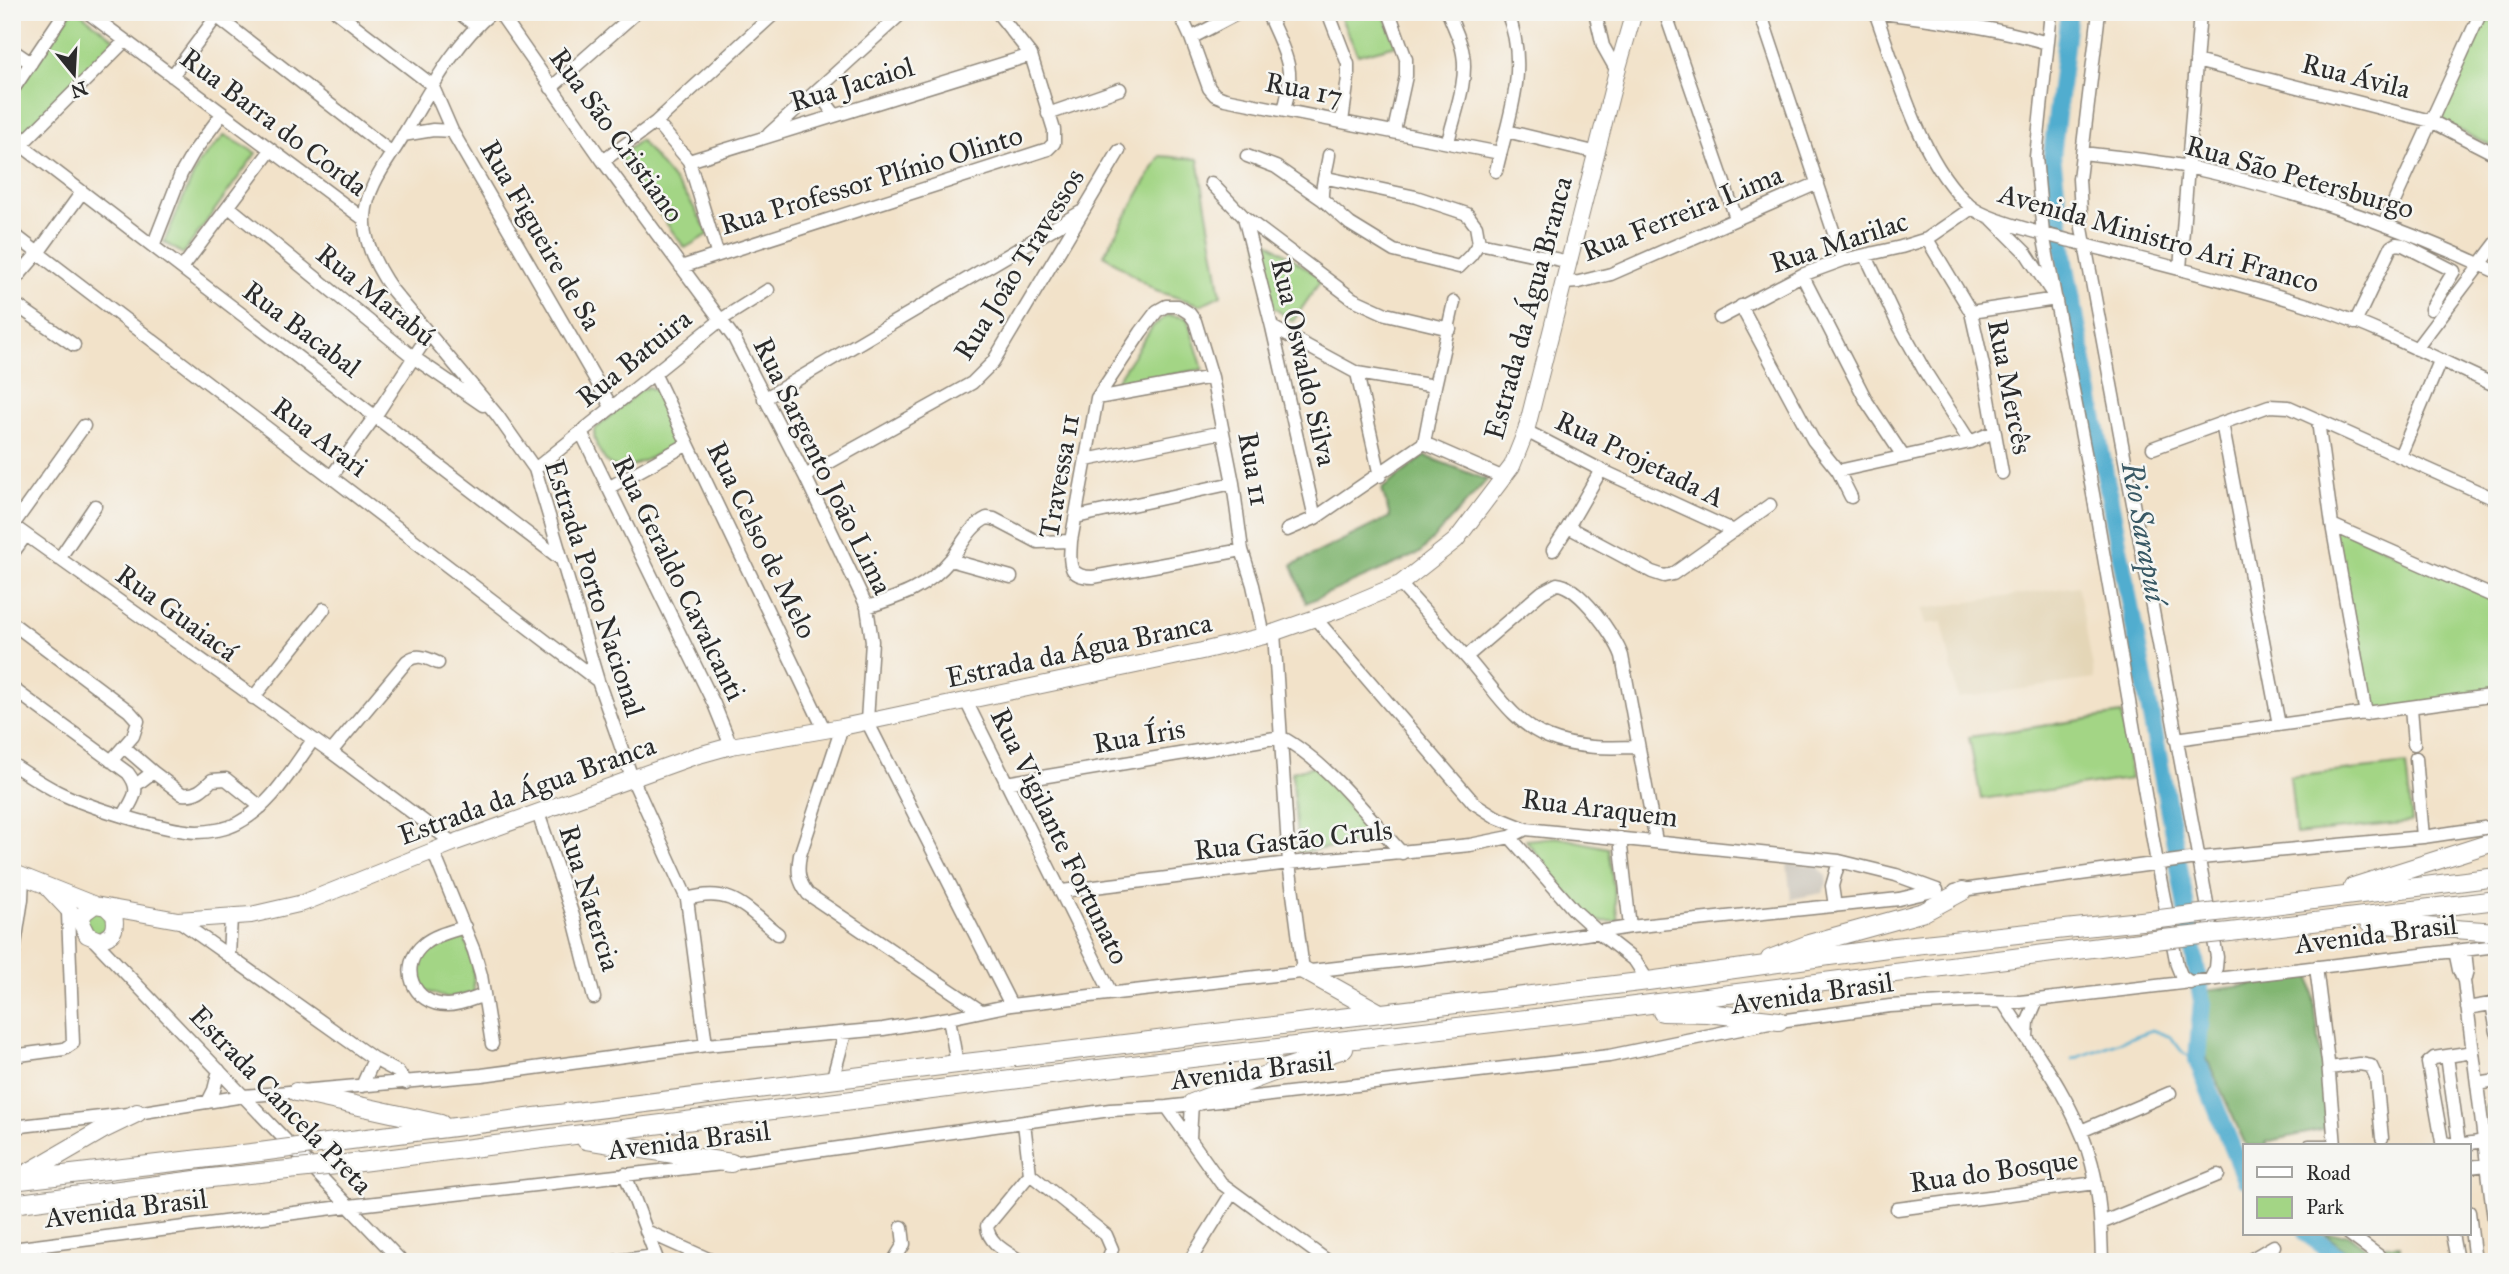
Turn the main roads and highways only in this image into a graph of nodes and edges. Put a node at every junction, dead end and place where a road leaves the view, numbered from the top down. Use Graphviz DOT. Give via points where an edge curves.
graph roads {
  1 [pos="1634,12"];
  2 [pos="2497,841"];
  3 [pos="17,874"];
  4 [pos="2497,877"];
  5 [pos="44,884"];
  6 [pos="1964,891"];
  7 [pos="2313,900"];
  8 [pos="2497,900"];
  9 [pos="101,906"];
  10 [pos="157,916"];
  11 [pos="75,918"];
  12 [pos="2323,920"];
  13 [pos="114,931"];
  14 [pos="2497,932"];
  15 [pos="1747,969"];
  16 [pos="1303,971"];
  17 [pos="1595,1011"];
  18 [pos="1380,1013"];
  19 [pos="1779,1021"];
  20 [pos="1396,1035"];
  21 [pos="296,1092"];
  22 [pos="1192,1103"];
  23 [pos="137,1113"];
  24 [pos="454,1126"];
  25 [pos="565,1137"];
  26 [pos="731,1163"];
  27 [pos="14,1181"];
  28 [pos="12,1204"];
  1 -- 10 [label="main road, Estrada da Água Branca" via="1512,466 1456,540 1401,584 1269,634 867,722 731,746 453,843 303,903 230,918"];
  2 -- 7 [label="highway"];
  3 -- 5 [label="main road, Estrada da Água Branca"];
  4 -- 7 [label="highway, Avenida Brasil"];
  5 -- 9 [label="main road, Estrada da Água Branca"];
  5 -- 11 [label="main road, Estrada da Água Branca"];
  6 -- 15 [label="highway" via="1924,912 1809,944"];
  7 -- 15 [label="highway, Avenida Brasil, bridge" via="1895,947"];
  8 -- 12 [label="highway, Avenida Brasil"];
  9 -- 10 [label="main road, Estrada da Água Branca"];
  9 -- 11 [label="main road"];
  9 -- 13 [label="main road" via="114,915"];
  10 -- 13 [label="main road, Estrada da Água Branca"];
  11 -- 13 [label="main road" via="93,939 105,939"];
  12 -- 14 [label="highway"];
  12 -- 17 [label="highway, Avenida Brasil, bridge"];
  15 -- 18 [label="highway, Avenida Brasil"];
  16 -- 18 [label="highway"];
  17 -- 19 [label="highway" via="1707,1013"];
  17 -- 20 [label="highway, Avenida Brasil"];
  18 -- 24 [label="highway, Avenida Brasil"];
  20 -- 22 [label="highway" via="1276,1071"];
  20 -- 25 [label="highway, Avenida Brasil"];
  21 -- 24 [label="highway"];
  23 -- 27 [label="highway"];
  24 -- 27 [label="highway, Avenida Brasil, bridge"];
  25 -- 26 [label="highway"];
  25 -- 28 [label="highway, Avenida Brasil, bridge"];
}
